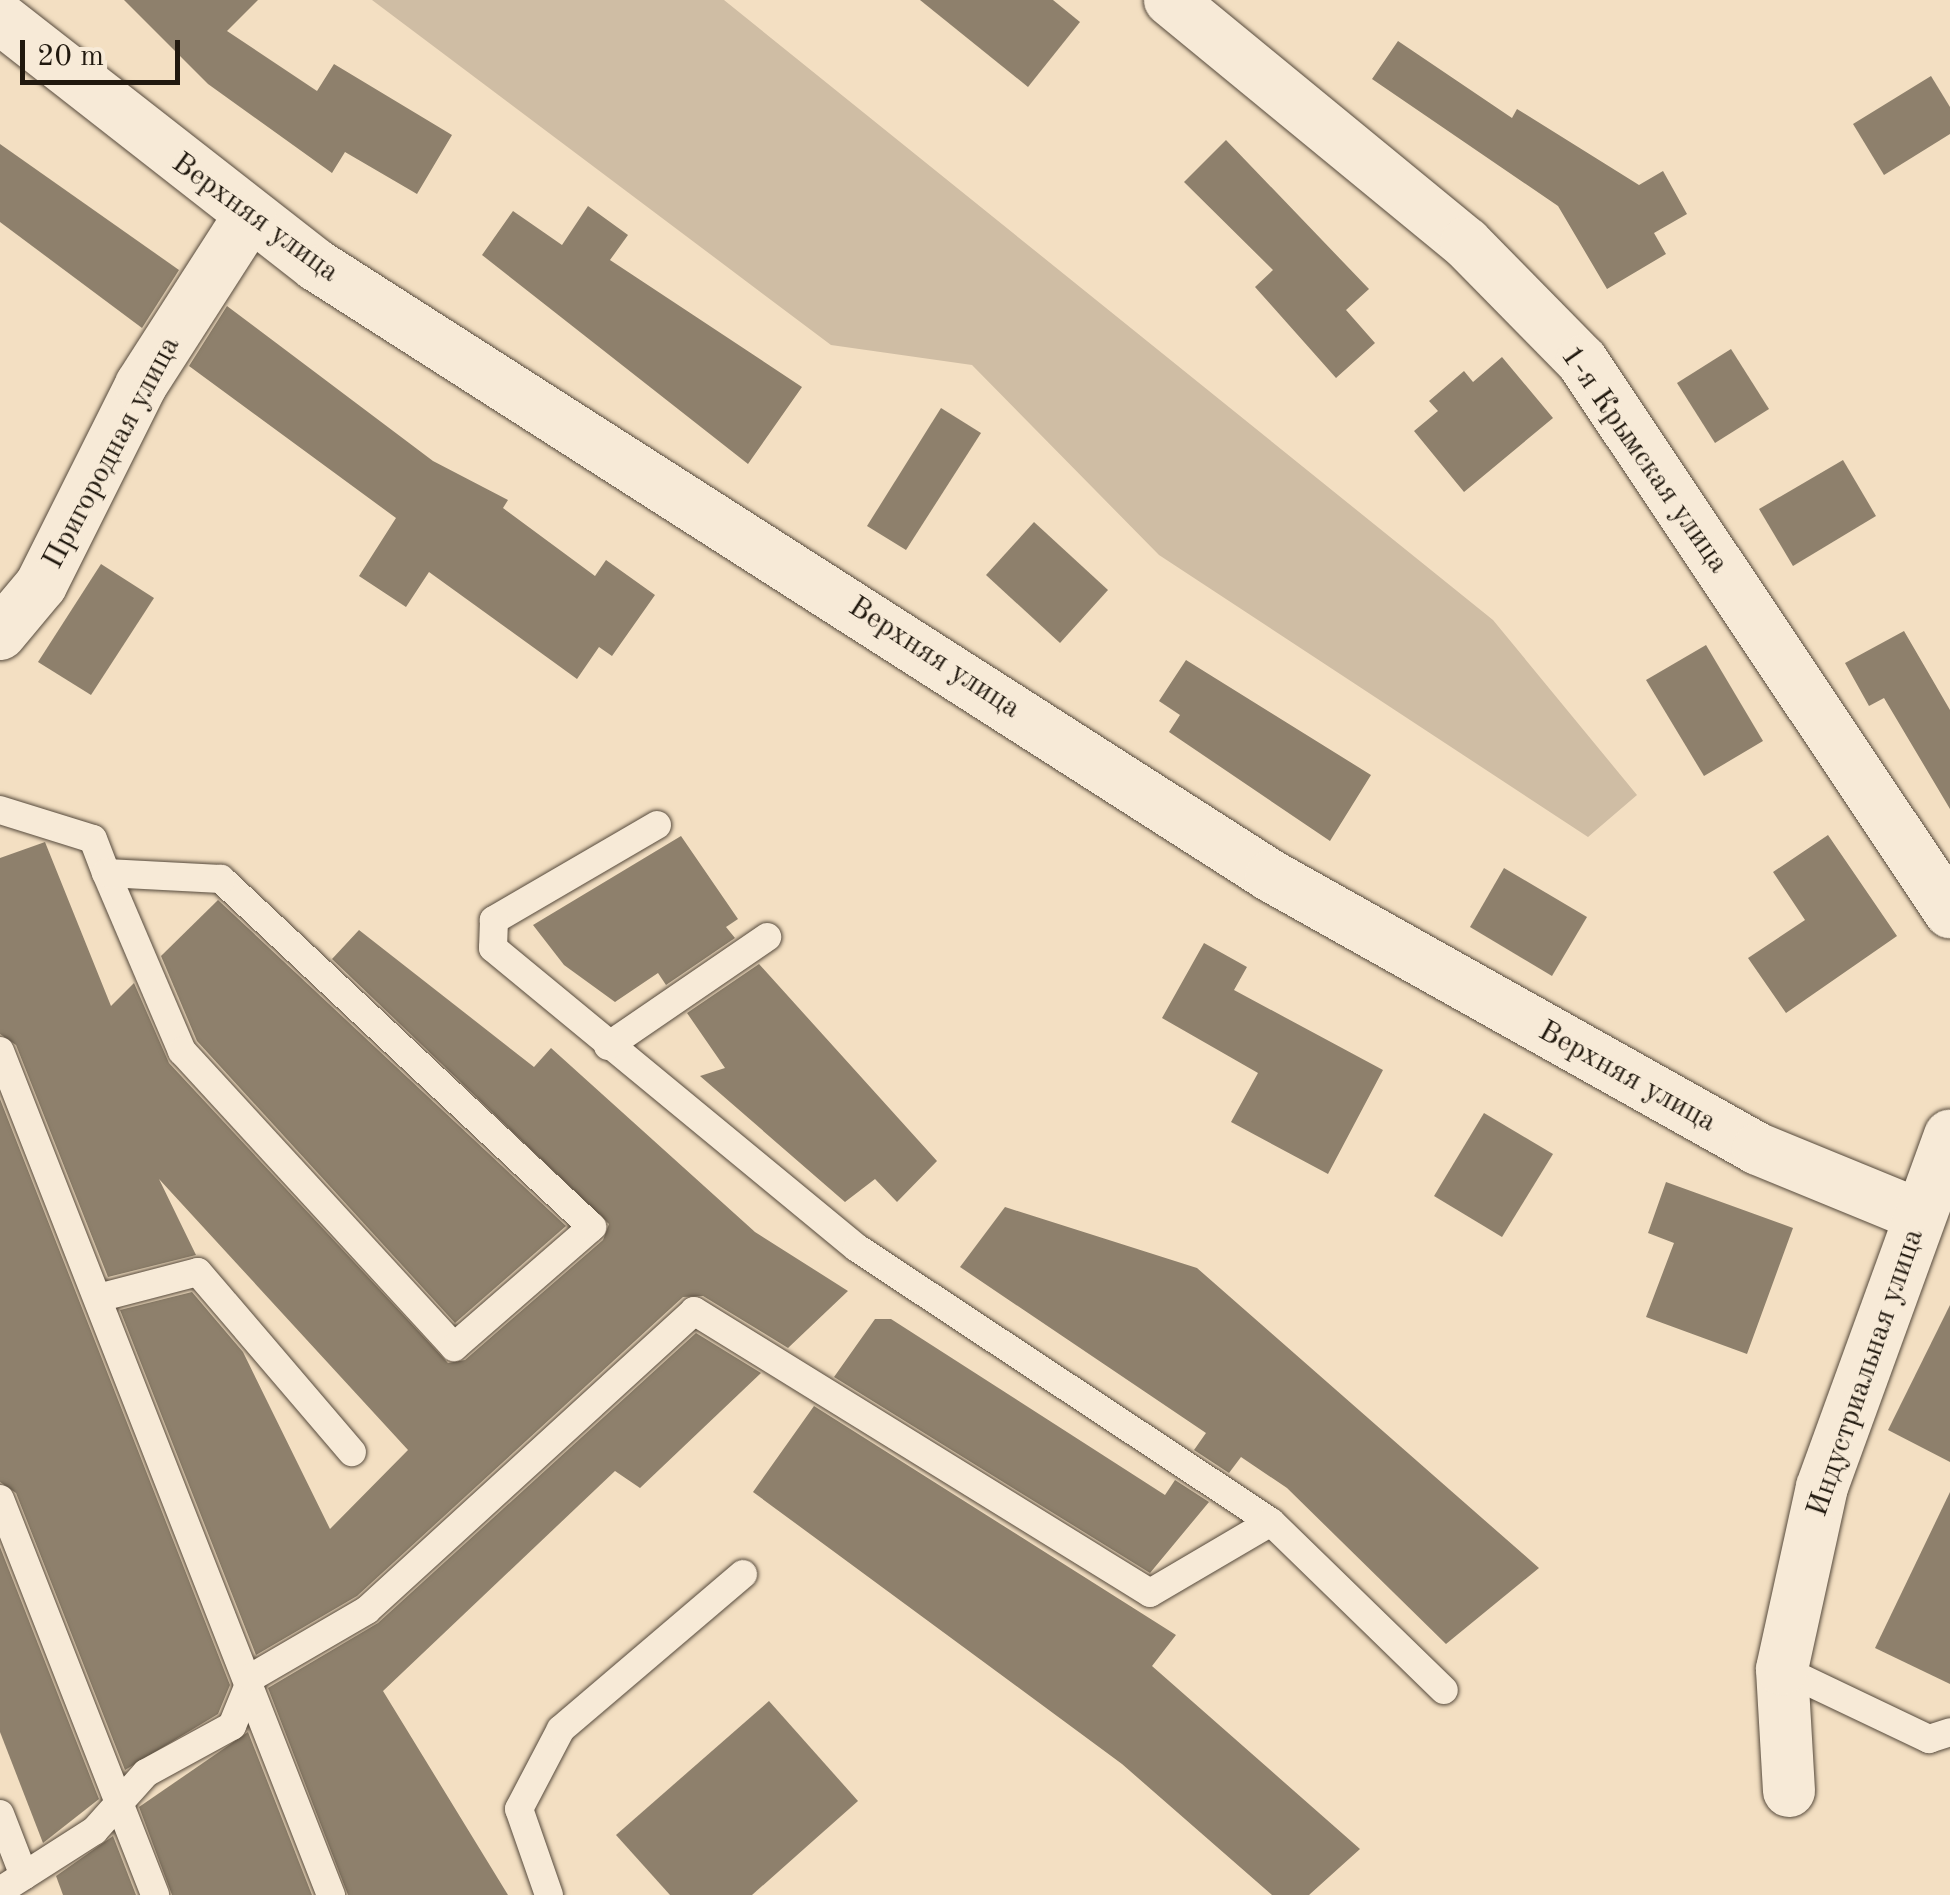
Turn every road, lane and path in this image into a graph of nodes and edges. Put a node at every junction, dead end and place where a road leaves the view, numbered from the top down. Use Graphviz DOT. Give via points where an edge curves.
graph roads {
  1 [pos="1170,0"];
  2 [pos="0,18"];
  3 [pos="250,216"];
  4 [pos="0,634"];
  5 [pos="0,810"];
  6 [pos="657,824"];
  7 [pos="106,873"];
  8 [pos="1950,912"];
  9 [pos="767,936"];
  10 [pos="608,1046"];
  11 [pos="0,1051"];
  12 [pos="1950,1136"];
  13 [pos="1919,1215"];
  14 [pos="98,1298"];
  15 [pos="352,1452"];
  16 [pos="0,1499"];
  17 [pos="1271,1522"];
  18 [pos="744,1574"];
  19 [pos="1782,1669"];
  20 [pos="252,1676"];
  21 [pos="1444,1690"];
  22 [pos="1950,1732"];
  23 [pos="1789,1792"];
  24 [pos="118,1804"];
  25 [pos="0,1814"];
  26 [pos="12,1883"];
  27 [pos="155,1895"];
  28 [pos="331,1895"];
  29 [pos="549,1895"];
  1 -- 8 [label="street, 1-я Крымская улица" via="1466,243 1582,361"];
  2 -- 3 [label="street, Верхняя улица"];
  3 -- 4 [label="street, Пригородная улица" via="140,385 42,585"];
  3 -- 13 [label="street, Верхняя улица" via="522,402 1271,876 1758,1149"];
  5 -- 7 [label="lane" via="93,840"];
  6 -- 10 [label="lane" via="494,920 493,948"];
  7 -- 7 [label="lane" via="182,1051 454,1347 592,1227 220,879"];
  9 -- 10 [label="lane"];
  10 -- 17 [label="lane" via="857,1248"];
  11 -- 14 [label="lane"];
  12 -- 13 [label="street, Индустриальная улица"];
  13 -- 19 [label="street, Индустриальная улица" via="1822,1487"];
  14 -- 15 [label="lane" via="198,1272"];
  14 -- 20 [label="lane" via="198,1562"];
  16 -- 24 [label="lane"];
  17 -- 20 [label="lane" via="1150,1592 694,1311 367,1610"];
  17 -- 21 [label="lane"];
  18 -- 29 [label="lane" via="560,1729 518,1808"];
  19 -- 22 [label="lane" via="1930,1738"];
  19 -- 23 [label="street, Индустриальная улица"];
  20 -- 24 [label="lane" via="232,1726 146,1773"];
  20 -- 28 [label="lane"];
  24 -- 26 [label="lane"];
  24 -- 27 [label="lane"];
  25 -- 26 [label="lane"];
}
